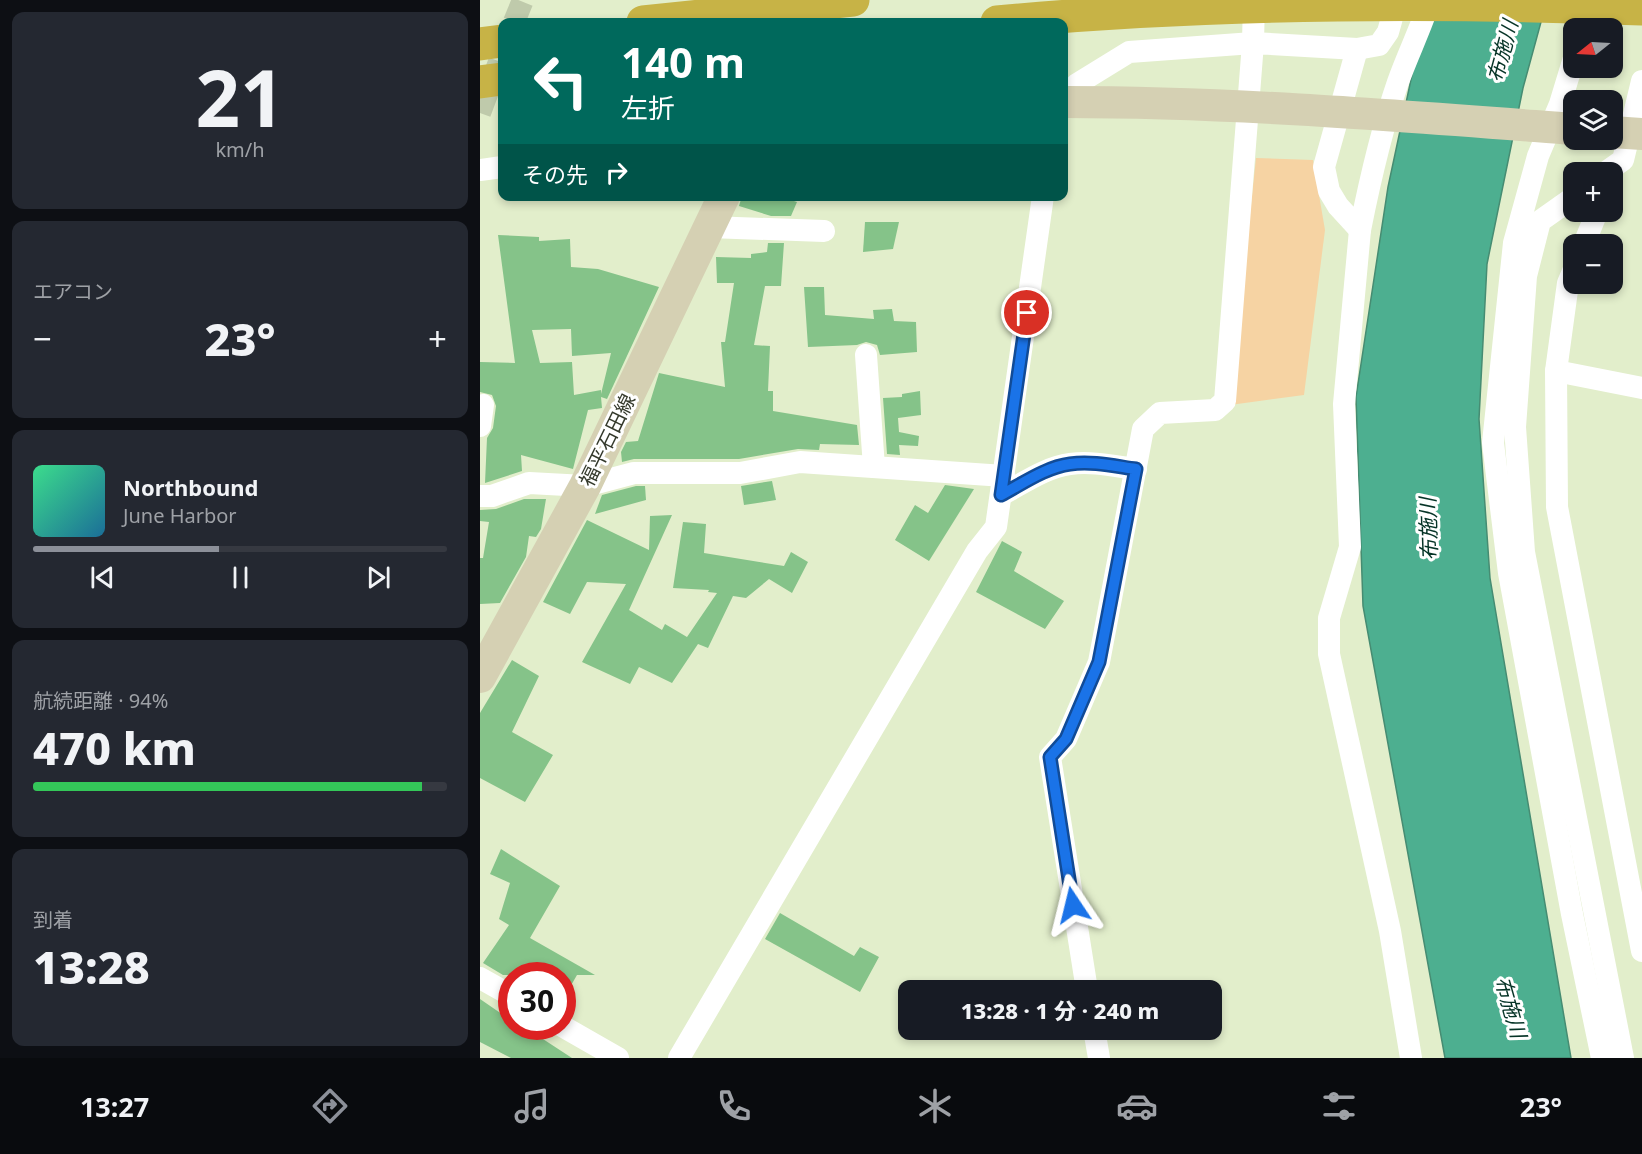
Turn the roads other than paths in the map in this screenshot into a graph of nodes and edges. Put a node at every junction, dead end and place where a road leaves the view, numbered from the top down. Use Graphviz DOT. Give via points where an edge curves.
graph roads {
  1 [pos="853,0"];
  2 [pos="1254,0"];
  3 [pos="1396,0"];
  4 [pos="1430,0"];
  5 [pos="1590,0"];
  6 [pos="1642,9"];
  7 [pos="680,18"];
  8 [pos="1060,18"];
  9 [pos="1585,18"];
  10 [pos="498,41"];
  11 [pos="1252,43"];
  12 [pos="480,44"];
  13 [pos="1357,49"];
  14 [pos="1568,78"];
  15 [pos="498,80"];
  16 [pos="1642,81"];
  17 [pos="480,82"];
  18 [pos="1068,92"];
  19 [pos="1068,102"];
  20 [pos="1563,128"];
  21 [pos="1642,134"];
  22 [pos="1614,155"];
  23 [pos="498,168"];
  24 [pos="480,170"];
  25 [pos="722,201"];
  26 [pos="1042,201"];
  27 [pos="1563,205"];
  28 [pos="710,227"];
  29 [pos="1360,230"];
  30 [pos="824,231"];
  31 [pos="1566,294"];
  32 [pos="866,355"];
  33 [pos="1556,370"];
  34 [pos="1642,388"];
  35 [pos="874,467"];
  36 [pos="1136,469"];
  37 [pos="585,486"];
  38 [pos="1002,486"];
  39 [pos="480,496"];
  40 [pos="480,677"];
  41 [pos="1642,951"];
  42 [pos="480,978"];
  43 [pos="1085,980"];
  44 [pos="498,988"];
  45 [pos="576,1034"];
  46 [pos="1096,1040"];
  47 [pos="618,1058"];
  48 [pos="679,1058"];
  49 [pos="1099,1058"];
  50 [pos="1411,1058"];
  51 [pos="1602,1058"];
  52 [pos="1623,1058"];
  1 -- 7 [label="highway"];
  2 -- 11 [label="street"];
  3 -- 13 [label="street" via="1388,32 1379,45"];
  4 -- 29 [label="street" via="1377,146"];
  5 -- 9 [label="street"];
  6 -- 8 [label="highway" via="1363,4"];
  10 -- 12 [label="highway"];
  11 -- 13 [label="street"];
  11 -- 18 [label="street" via="1129,52"];
  11 -- 36 [label="street" via="1225,401 1215,410 1160,413 1143,429"];
  13 -- 29 [label="street" via="1324,167 1334,198"];
  14 -- 51 [label="street" via="1538,156 1514,243 1493,442 1509,573"];
  15 -- 17 [label="highway"];
  16 -- 22 [label="street"];
  19 -- 20 [label="street" via="1265,107"];
  21 -- 22 [label="street"];
  23 -- 24 [label="street"];
  25 -- 28 [label="street, 福平石田線"];
  26 -- 38 [label="street"];
  27 -- 52 [label="street" via="1540,221 1526,276 1515,427 1524,552"];
  28 -- 30 [label="street"];
  28 -- 37 [label="street, 福平石田線"];
  29 -- 50 [label="street" via="1344,404 1350,547 1329,618 1329,654 1390,931"];
  31 -- 33 [label="street"];
  32 -- 35 [label="street"];
  33 -- 34 [label="street"];
  33 -- 41 [label="street" via="1557,507"];
  35 -- 37 [label="street" via="800,462 740,473 634,473"];
  35 -- 38 [label="street"];
  36 -- 38 [label="street" via="1098,463 1068,464"];
  36 -- 43 [label="street" via="1099,662 1066,739 1050,757"];
  37 -- 39 [label="street" via="529,483 492,496"];
  37 -- 40 [label="street, 福平石田線"];
  38 -- 48 [label="street" via="996,527 977,551"];
  42 -- 44 [label="street"];
  45 -- 47 [label="street"];
  46 -- 49 [label="street"];
}
